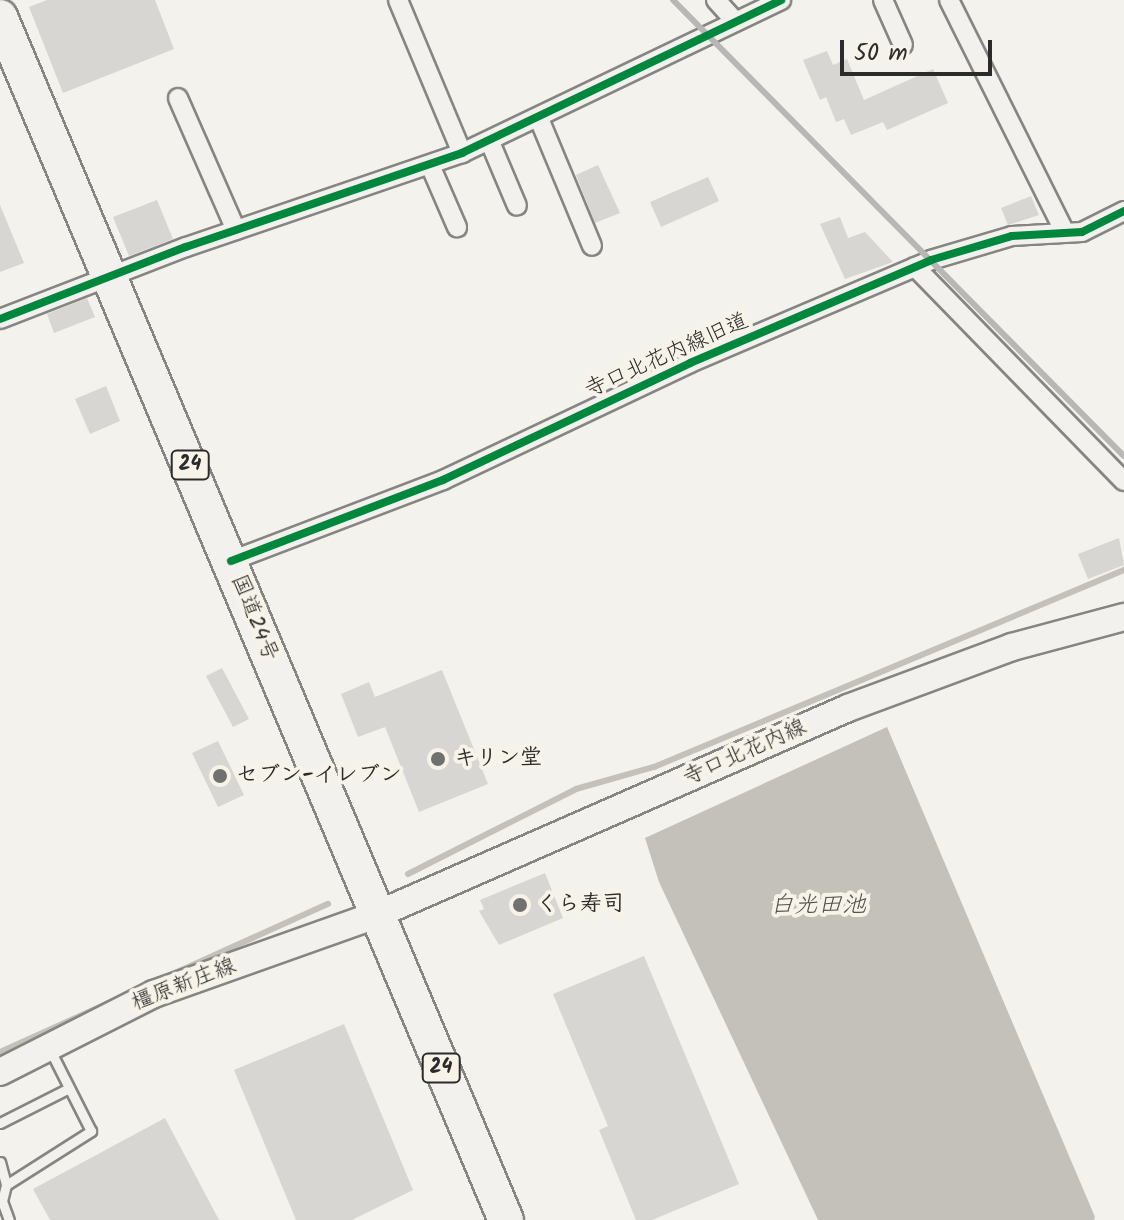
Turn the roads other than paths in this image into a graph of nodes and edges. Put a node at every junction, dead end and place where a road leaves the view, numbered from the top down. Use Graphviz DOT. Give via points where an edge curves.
graph roads {
  1 [pos="398,0"];
  2 [pos="716,0"];
  3 [pos="781,0"];
  4 [pos="883,0"];
  5 [pos="949,0"];
  6 [pos="0,17"];
  7 [pos="735,21"];
  8 [pos="903,45"];
  9 [pos="178,98"];
  10 [pos="540,121"];
  11 [pos="490,142"];
  12 [pos="462,153"];
  13 [pos="430,165"];
  14 [pos="517,206"];
  15 [pos="1124,211"];
  16 [pos="457,227"];
  17 [pos="236,230"];
  18 [pos="1065,233"];
  19 [pos="592,246"];
  20 [pos="915,267"];
  21 [pos="110,276"];
  22 [pos="0,319"];
  23 [pos="1124,481"];
  24 [pos="231,561"];
  25 [pos="1124,617"];
  26 [pos="376,915"];
  27 [pos="48,1047"];
  28 [pos="0,1072"];
  29 [pos="69,1088"];
  30 [pos="0,1123"];
  31 [pos="0,1162"];
  32 [pos="6,1185"];
  33 [pos="9,1220"];
  34 [pos="506,1220"];
  1 -- 12 [label="street"];
  2 -- 7 [label="street"];
  3 -- 7 [label="street"];
  4 -- 8 [label="street"];
  5 -- 18 [label="street"];
  6 -- 21 [label="highway, 国道24号 / 24"];
  7 -- 10 [label="street"];
  9 -- 17 [label="street"];
  10 -- 11 [label="street"];
  10 -- 19 [label="street"];
  11 -- 12 [label="street"];
  11 -- 14 [label="street"];
  12 -- 13 [label="street"];
  13 -- 16 [label="street"];
  13 -- 17 [label="street"];
  15 -- 18 [label="street, 寺口北花内線旧道" via="1082,232"];
  17 -- 21 [label="street"];
  18 -- 20 [label="street, 寺口北花内線旧道" via="1012,236"];
  20 -- 23 [label="street"];
  20 -- 24 [label="street, 寺口北花内線旧道" via="690,363 443,480"];
  21 -- 22 [label="street"];
  21 -- 24 [label="highway, 国道24号 / 24"];
  24 -- 26 [label="highway, 国道24号 / 24"];
  25 -- 26 [label="main road, 寺口北花内線" via="1012,647 848,708"];
  26 -- 27 [label="main road, 橿原新庄線" via="183,981"];
  26 -- 34 [label="highway, 国道24号 / 24"];
  27 -- 28 [label="main road, 橿原新庄線"];
  27 -- 29 [label="lane"];
  29 -- 30 [label="lane"];
  29 -- 32 [label="lane" via="91,1131"];
  31 -- 32 [label="lane"];
  32 -- 33 [label="lane" via="2,1201"];
}
